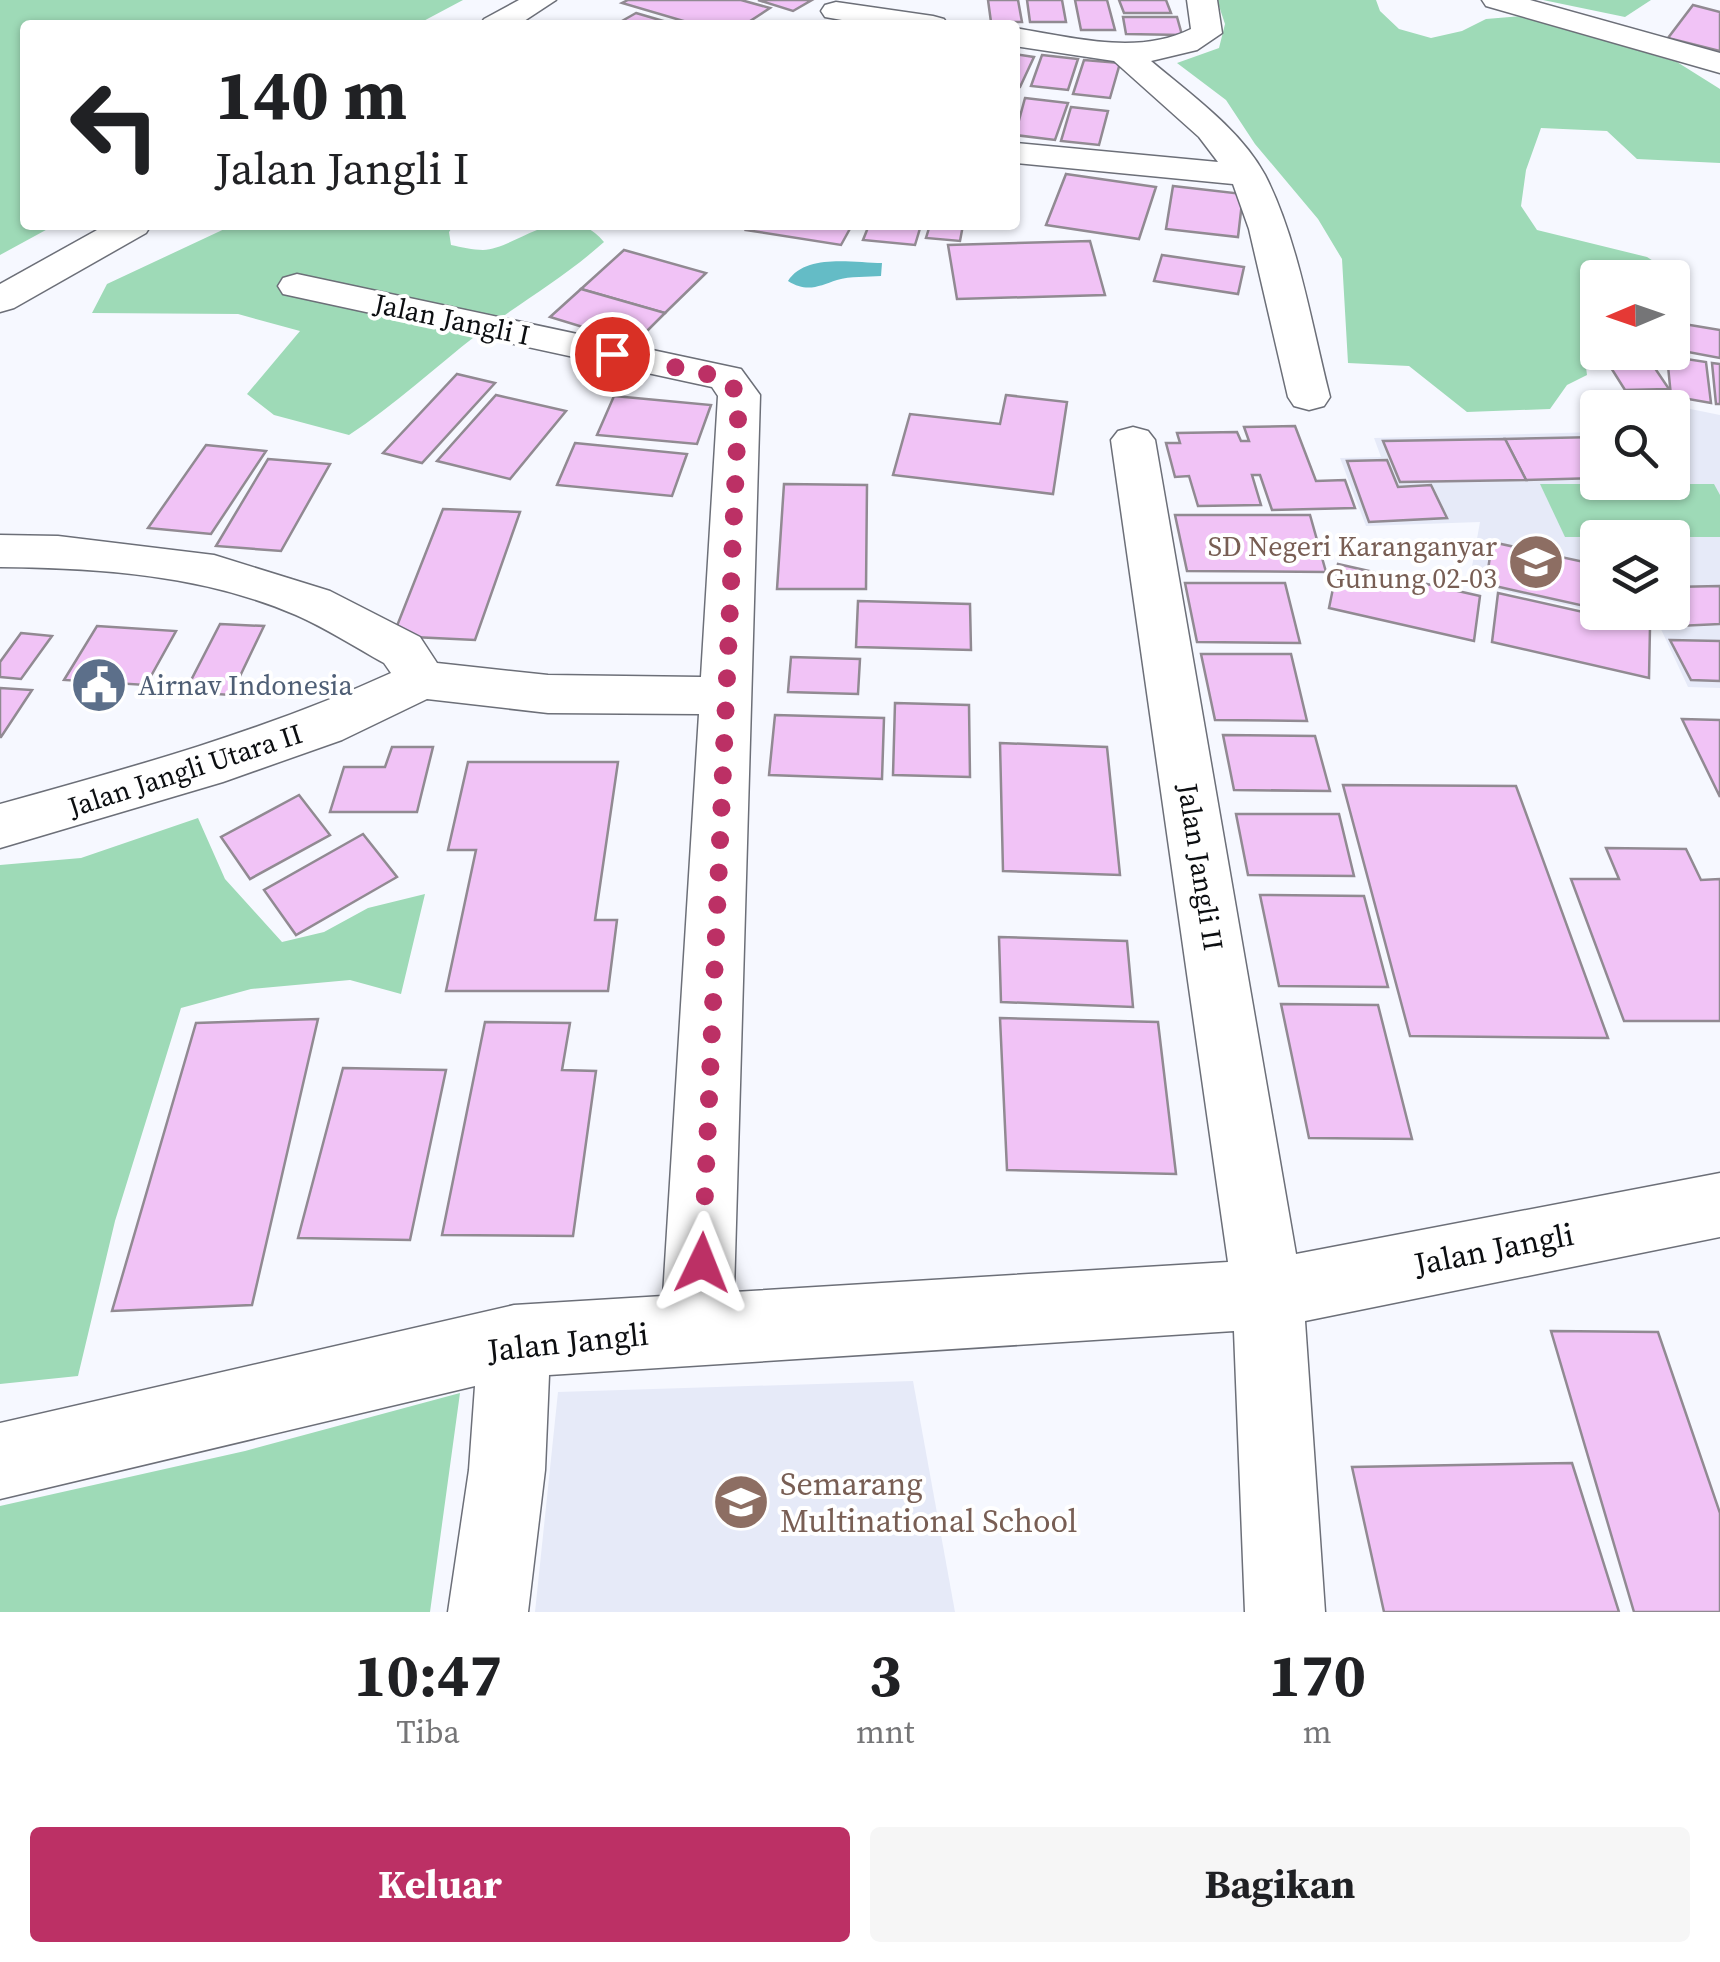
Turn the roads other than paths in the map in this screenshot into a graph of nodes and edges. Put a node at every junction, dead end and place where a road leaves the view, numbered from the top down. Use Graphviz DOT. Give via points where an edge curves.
graph roads {
  1 [pos="541,0"];
  2 [pos="1202,0"];
  3 [pos="1497,0"];
  4 [pos="834,12"];
  5 [pos="504,20"];
  6 [pos="895,20"];
  7 [pos="1020,38"];
  8 [pos="1122,53"];
  9 [pos="1720,63"];
  10 [pos="1020,153"];
  11 [pos="1248,175"];
  12 [pos="125,230"];
  13 [pos="296,286"];
  14 [pos="0,300"];
  15 [pos="1309,397"];
  16 [pos="1134,440"];
  17 [pos="0,551"];
  18 [pos="422,680"];
  19 [pos="728,696"];
  20 [pos="0,826"];
  21 [pos="1720,1205"];
  22 [pos="1268,1294"];
  23 [pos="694,1330"];
  24 [pos="514,1342"];
  25 [pos="0,1461"];
  26 [pos="488,1612"];
  27 [pos="1285,1612"];
  1 -- 5 [label="street"];
  2 -- 8 [label="street" via="1207,33 1198,40"];
  3 -- 9 [label="street"];
  4 -- 6 [label="street"];
  7 -- 8 [label="street"];
  8 -- 11 [label="street" via="1211,130"];
  10 -- 11 [label="street"];
  11 -- 15 [label="street"];
  12 -- 14 [label="street"];
  13 -- 19 [label="street, Jalan Jangli I" via="716,376 736,386"];
  16 -- 22 [label="street, Jalan Jangli II"];
  17 -- 18 [label="street" via="197,566 313,603 402,650"];
  18 -- 19 [label="street" via="548,694"];
  18 -- 20 [label="street, Jalan Jangli Utara II" via="323,726 204,768"];
  19 -- 23 [label="street, Jalan Jangli I"];
  21 -- 22 [label="street, Jalan Jangli"];
  22 -- 23 [label="street, Jalan Jangli"];
  22 -- 27 [label="street"];
  23 -- 24 [label="street, Jalan Jangli"];
  24 -- 25 [label="street, Jalan Jangli"];
  24 -- 26 [label="street" via="507,1470"];
}
